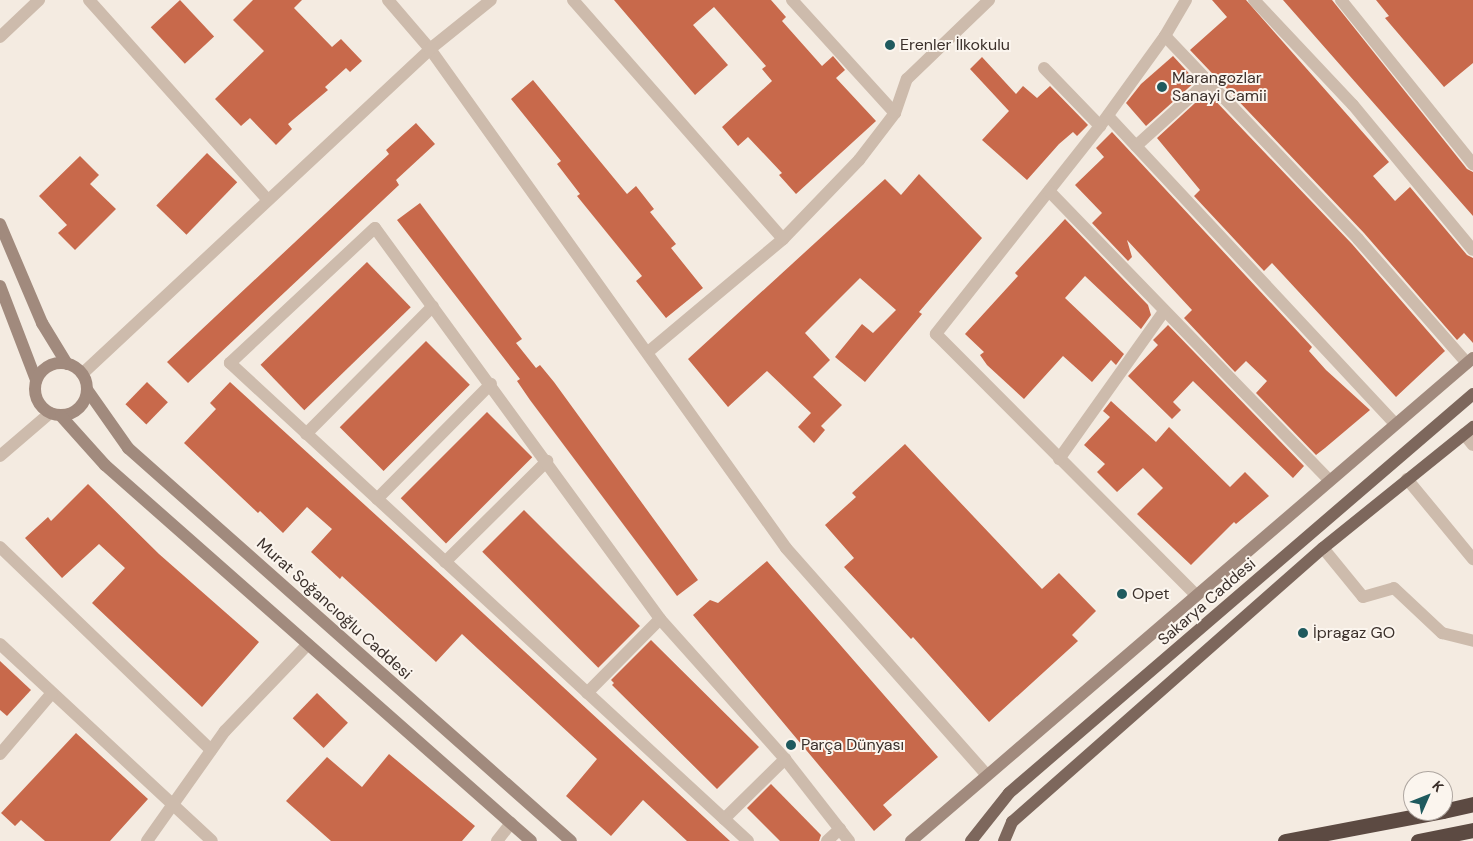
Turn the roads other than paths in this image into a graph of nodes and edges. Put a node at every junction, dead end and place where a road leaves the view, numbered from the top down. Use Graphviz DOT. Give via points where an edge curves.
graph roads {
  1 [pos="39,0"];
  2 [pos="89,0"];
  3 [pos="388,0"];
  4 [pos="491,0"];
  5 [pos="573,0"];
  6 [pos="792,0"];
  7 [pos="989,0"];
  8 [pos="1186,0"];
  9 [pos="1254,0"];
  10 [pos="1341,0"];
  11 [pos="1166,36"];
  12 [pos="0,38"];
  13 [pos="430,49"];
  14 [pos="1044,68"];
  15 [pos="1208,81"];
  16 [pos="894,113"];
  17 [pos="1104,121"];
  18 [pos="1136,146"];
  19 [pos="1473,164"];
  20 [pos="1049,191"];
  21 [pos="268,200"];
  22 [pos="0,224"];
  23 [pos="783,239"];
  24 [pos="1473,250"];
  25 [pos="0,286"];
  26 [pos="433,306"];
  27 [pos="1164,311"];
  28 [pos="648,352"];
  29 [pos="1470,361"];
  30 [pos="67,364"];
  31 [pos="82,374"];
  32 [pos="36,380"];
  33 [pos="491,384"];
  34 [pos="88,391"];
  35 [pos="1473,394"];
  36 [pos="56,415"];
  37 [pos="1394,423"];
  38 [pos="1469,431"];
  39 [pos="306,434"];
  40 [pos="1473,445"];
  41 [pos="0,456"];
  42 [pos="1058,459"];
  43 [pos="547,461"];
  44 [pos="1407,479"];
  45 [pos="1329,480"];
  46 [pos="377,499"];
  47 [pos="0,547"];
  48 [pos="1323,548"];
  49 [pos="1473,559"];
  50 [pos="445,562"];
  51 [pos="1196,595"];
  52 [pos="660,619"];
  53 [pos="1473,641"];
  54 [pos="0,644"];
  55 [pos="308,644"];
  56 [pos="52,693"];
  57 [pos="587,693"];
  58 [pos="211,750"];
  59 [pos="0,754"];
  60 [pos="785,759"];
  61 [pos="987,775"];
  62 [pos="1473,804"];
  63 [pos="171,805"];
  64 [pos="1453,809"];
  65 [pos="1403,818"];
  66 [pos="724,819"];
  67 [pos="511,823"];
  68 [pos="840,829"];
  69 [pos="1473,830"];
  70 [pos="146,841"];
  71 [pos="212,841"];
  72 [pos="497,841"];
  73 [pos="531,841"];
  74 [pos="571,841"];
  75 [pos="748,841"];
  76 [pos="827,841"];
  77 [pos="849,841"];
  78 [pos="911,841"];
  79 [pos="971,841"];
  80 [pos="1004,841"];
  81 [pos="1285,841"];
  82 [pos="1418,841"];
  1 -- 12 [label="street"];
  2 -- 21 [label="street"];
  3 -- 13 [label="street"];
  4 -- 13 [label="street"];
  5 -- 23 [label="street"];
  6 -- 16 [label="street"];
  7 -- 16 [label="street" via="907,79"];
  8 -- 11 [label="street"];
  9 -- 24 [label="street" via="1353,105"];
  10 -- 19 [label="street"];
  11 -- 15 [label="street"];
  11 -- 17 [label="street"];
  13 -- 21 [label="street"];
  13 -- 28 [label="street"];
  14 -- 17 [label="street"];
  15 -- 18 [label="street"];
  15 -- 29 [label="street"];
  16 -- 23 [label="street" via="859,160"];
  17 -- 18 [label="street"];
  17 -- 20 [label="street"];
  18 -- 37 [label="street"];
  20 -- 27 [label="street"];
  20 -- 42 [label="street" via="936,334"];
  21 -- 31 [label="street"];
  22 -- 30 [label="main road" via="42,323"];
  23 -- 28 [label="street"];
  25 -- 32 [label="main road"];
  26 -- 33 [label="street"];
  26 -- 39 [label="street"];
  26 -- 39 [label="street" via="375,228 230,363"];
  27 -- 42 [label="street"];
  27 -- 45 [label="street"];
  28 -- 61 [label="street" via="786,548"];
  29 -- 37 [label="main road"];
  30 -- 31 [label="main road"];
  30 -- 32 [label="main road" via="52,364"];
  31 -- 34 [label="main road"];
  32 -- 36 [label="main road" via="38,403"];
  33 -- 43 [label="street"];
  33 -- 46 [label="street"];
  34 -- 36 [label="main road" via="76,411"];
  34 -- 74 [label="main road, Murat Soğancıoğlu Caddesi" via="128,448"];
  35 -- 79 [label="main road, Sakarya Caddesi" via="1009,793"];
  36 -- 41 [label="street"];
  36 -- 55 [label="main road" via="105,465"];
  37 -- 45 [label="main road"];
  38 -- 40 [label="street"];
  38 -- 44 [label="main road"];
  39 -- 46 [label="street"];
  42 -- 51 [label="street"];
  43 -- 50 [label="street"];
  43 -- 52 [label="street"];
  44 -- 48 [label="main road"];
  44 -- 49 [label="street"];
  45 -- 51 [label="main road"];
  46 -- 50 [label="street"];
  47 -- 58 [label="street"];
  48 -- 53 [label="street" via="1364,597 1394,588 1442,634"];
  48 -- 80 [label="main road" via="1012,822"];
  50 -- 57 [label="street"];
  51 -- 61 [label="main road"];
  52 -- 57 [label="street"];
  52 -- 60 [label="street"];
  54 -- 56 [label="street"];
  55 -- 58 [label="street"];
  55 -- 67 [label="main road"];
  56 -- 59 [label="street"];
  56 -- 63 [label="street"];
  57 -- 66 [label="street"];
  58 -- 63 [label="street"];
  60 -- 66 [label="street"];
  60 -- 68 [label="street"];
  61 -- 78 [label="main road"];
  62 -- 64 [label="highway"];
  63 -- 70 [label="street"];
  63 -- 71 [label="street"];
  65 -- 81 [label="highway"];
  66 -- 75 [label="street"];
  67 -- 72 [label="street"];
  67 -- 73 [label="main road"];
  68 -- 76 [label="street"];
  68 -- 77 [label="street"];
  69 -- 82 [label="highway"];
}
